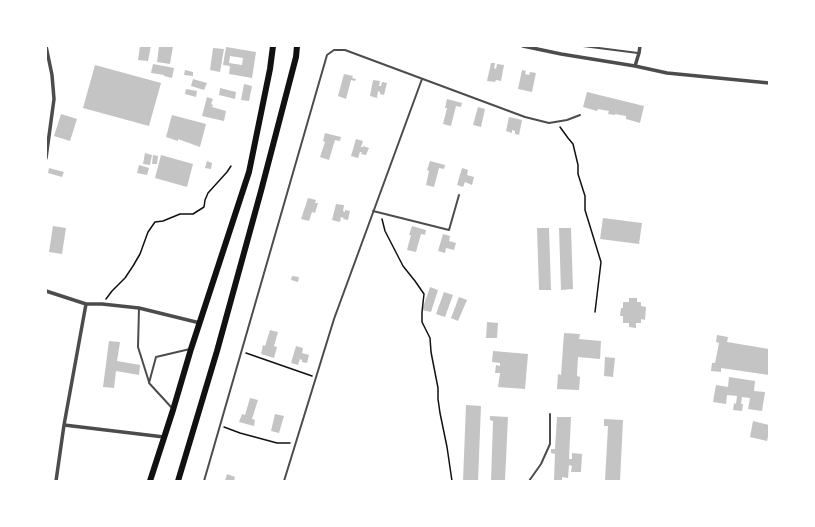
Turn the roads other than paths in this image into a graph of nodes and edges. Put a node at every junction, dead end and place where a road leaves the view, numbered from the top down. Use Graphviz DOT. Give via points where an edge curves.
graph roads {
  1 [pos="46,46"];
  2 [pos="273,46"];
  3 [pos="298,46"];
  4 [pos="523,46"];
  5 [pos="583,46"];
  6 [pos="640,46"];
  7 [pos="640,53"];
  8 [pos="635,66"];
  9 [pos="422,79"];
  10 [pos="769,82"];
  11 [pos="580,115"];
  12 [pos="46,158"];
  13 [pos="459,195"];
  14 [pos="373,211"];
  15 [pos="46,291"];
  16 [pos="86,304"];
  17 [pos="139,308"];
  18 [pos="200,323"];
  19 [pos="191,349"];
  20 [pos="149,383"];
  21 [pos="173,410"];
  22 [pos="550,414"];
  23 [pos="64,424"];
  24 [pos="164,438"];
  25 [pos="56,481"];
  26 [pos="150,481"];
  27 [pos="178,481"];
  28 [pos="204,481"];
  29 [pos="284,481"];
  30 [pos="529,481"];
  1 -- 12 [label="street" via="54,99"];
  2 -- 18 [label="main road" via="249,172"];
  3 -- 27 [label="main road" via="219,343"];
  4 -- 8 [label="street"];
  5 -- 7 [label="lane"];
  6 -- 7 [label="street"];
  7 -- 8 [label="street"];
  8 -- 10 [label="street" via="667,73"];
  9 -- 11 [label="lane" via="525,117 549,123"];
  9 -- 14 [label="lane"];
  9 -- 28 [label="lane" via="345,50 334,50 327,55"];
  13 -- 14 [label="lane" via="449,230"];
  14 -- 29 [label="lane" via="334,319"];
  15 -- 16 [label="street"];
  16 -- 17 [label="street"];
  16 -- 23 [label="street"];
  17 -- 18 [label="street"];
  17 -- 20 [label="lane" via="138,347"];
  18 -- 19 [label="main road"];
  19 -- 20 [label="lane" via="156,357"];
  19 -- 21 [label="main road"];
  20 -- 21 [label="lane"];
  21 -- 24 [label="main road"];
  22 -- 30 [label="lane" via="550,444 541,464"];
  23 -- 24 [label="street"];
  23 -- 25 [label="street"];
  24 -- 26 [label="main road"];
}
